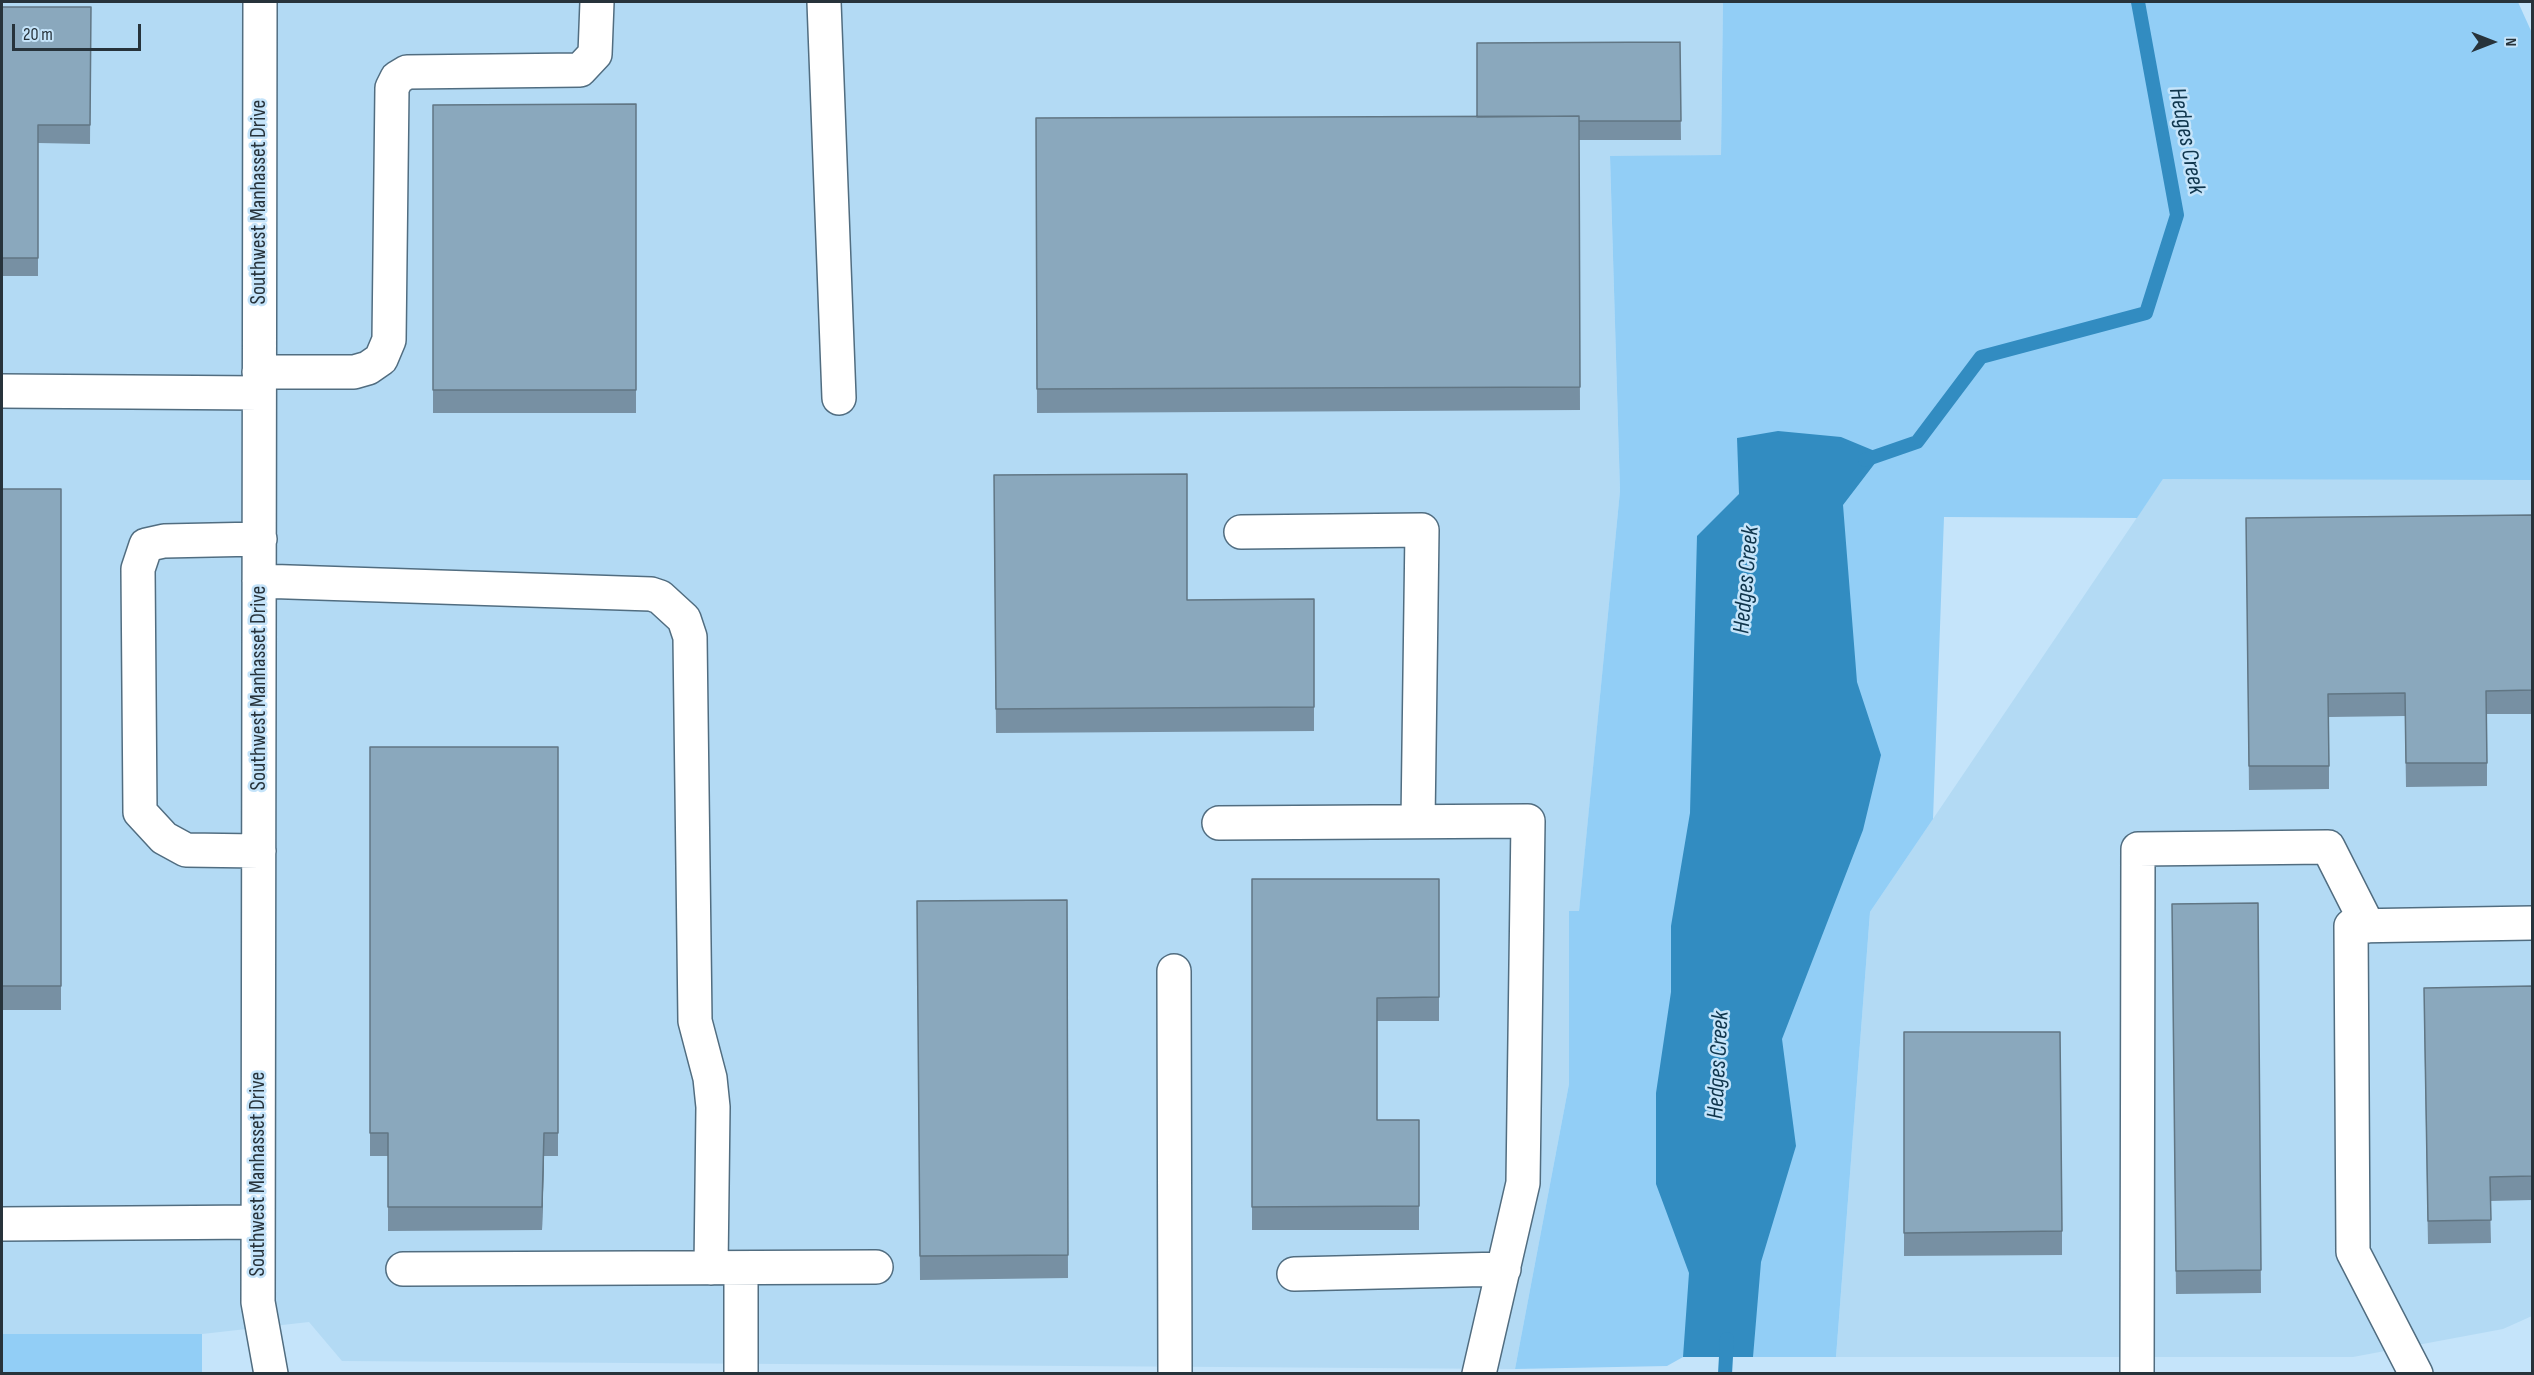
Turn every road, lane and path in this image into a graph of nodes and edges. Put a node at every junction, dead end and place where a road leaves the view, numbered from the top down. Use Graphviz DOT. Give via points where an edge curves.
graph roads {
  1 [pos="260,2"];
  2 [pos="597,2"];
  3 [pos="824,2"];
  4 [pos="259,382"];
  5 [pos="2,391"];
  6 [pos="839,398"];
  7 [pos="1241,532"];
  8 [pos="260,539"];
  9 [pos="259,581"];
  10 [pos="1219,822"];
  11 [pos="1418,822"];
  12 [pos="259,851"];
  13 [pos="2532,922"];
  14 [pos="2368,926"];
  15 [pos="1174,971"];
  16 [pos="258,1222"];
  17 [pos="2,1224"];
  18 [pos="876,1267"];
  19 [pos="726,1268"];
  20 [pos="403,1269"];
  21 [pos="1504,1269"];
  22 [pos="1294,1274"];
  23 [pos="271,1374"];
  24 [pos="741,1374"];
  25 [pos="1175,1374"];
  26 [pos="1479,1374"];
  27 [pos="2137,1374"];
  28 [pos="2416,1374"];
  1 -- 4 [label="street, Southwest Manhasset Drive"];
  2 -- 4 [label="street" via="595,54 580,70 407,72 397,78 392,88 389,340 381,358 354,372"];
  3 -- 6 [label="street"];
  4 -- 5 [label="street"];
  4 -- 8 [label="street, Southwest Manhasset Drive"];
  7 -- 11 [label="street" via="1422,530"];
  8 -- 9 [label="street, Southwest Manhasset Drive"];
  8 -- 12 [label="street" via="164,541 146,545 138,569 140,812 164,838 186,850"];
  9 -- 12 [label="street, Southwest Manhasset Drive"];
  9 -- 19 [label="street" via="651,594 660,597 684,619 690,637 694,1021 710,1078"];
  10 -- 11 [label="street"];
  11 -- 21 [label="street" via="1528,821 1523,1183"];
  12 -- 16 [label="street, Southwest Manhasset Drive"];
  13 -- 14 [label="street"];
  14 -- 27 [label="street" via="2328,847 2138,849"];
  14 -- 28 [label="street" via="2351,926 2353,1252"];
  15 -- 25 [label="street"];
  16 -- 17 [label="street"];
  16 -- 23 [label="street, Southwest Manhasset Drive" via="258,1302"];
  18 -- 19 [label="street"];
  19 -- 20 [label="street"];
  19 -- 24 [label="street"];
  21 -- 22 [label="street"];
  21 -- 26 [label="street"];
}
